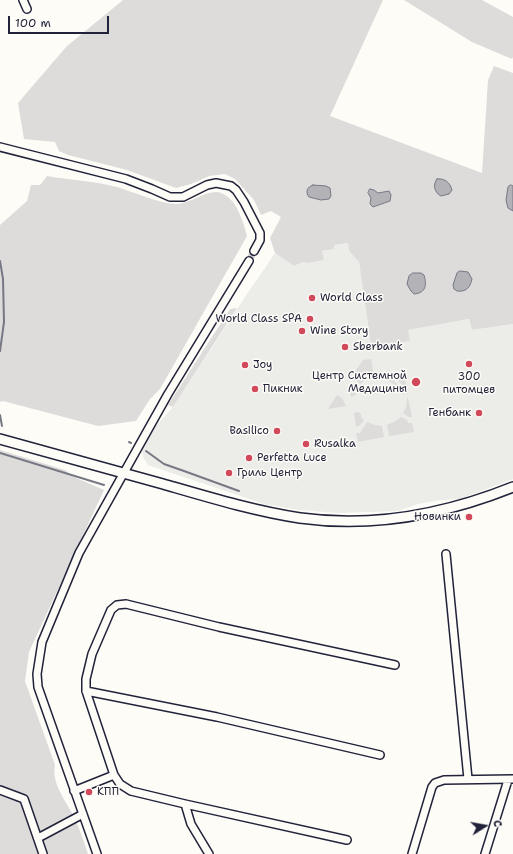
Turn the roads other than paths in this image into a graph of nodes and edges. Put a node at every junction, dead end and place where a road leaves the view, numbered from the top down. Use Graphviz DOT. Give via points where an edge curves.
graph roads {
  1 [pos="24,0"];
  2 [pos="27,9"];
  3 [pos="0,147"];
  4 [pos="254,251"];
  5 [pos="249,261"];
  6 [pos="0,439"];
  7 [pos="123,473"];
  8 [pos="513,487"];
  9 [pos="446,554"];
  10 [pos="395,665"];
  11 [pos="86,691"];
  12 [pos="380,755"];
  13 [pos="114,775"];
  14 [pos="468,779"];
  15 [pos="510,780"];
  16 [pos="0,790"];
  17 [pos="74,791"];
  18 [pos="185,804"];
  19 [pos="82,814"];
  20 [pos="38,838"];
  21 [pos="348,840"];
  22 [pos="43,854"];
  23 [pos="97,854"];
  24 [pos="208,854"];
  25 [pos="412,854"];
  26 [pos="485,854"];
  1 -- 2 [label="street"];
  3 -- 4 [label="street" via="126,179 170,197 183,197 216,183 231,186 244,202 260,234"];
  5 -- 7 [label="street"];
  6 -- 7 [label="main road"];
  7 -- 8 [label="main road" via="262,511 322,520 376,520 418,515 465,504"];
  7 -- 17 [label="street" via="79,553 42,642 36,674 38,687"];
  9 -- 14 [label="street"];
  10 -- 11 [label="street" via="126,604 117,605 111,610 92,654"];
  11 -- 12 [label="street" via="217,717"];
  11 -- 13 [label="street"];
  13 -- 17 [label="street"];
  13 -- 18 [label="street" via="120,784 131,791"];
  14 -- 15 [label="street"];
  14 -- 25 [label="street" via="444,780 432,787"];
  15 -- 26 [label="street"];
  16 -- 20 [label="street" via="24,799"];
  17 -- 19 [label="street"];
  18 -- 21 [label="street"];
  18 -- 24 [label="street" via="191,824"];
  19 -- 20 [label="street"];
  19 -- 23 [label="street"];
  20 -- 22 [label="street"];
}
